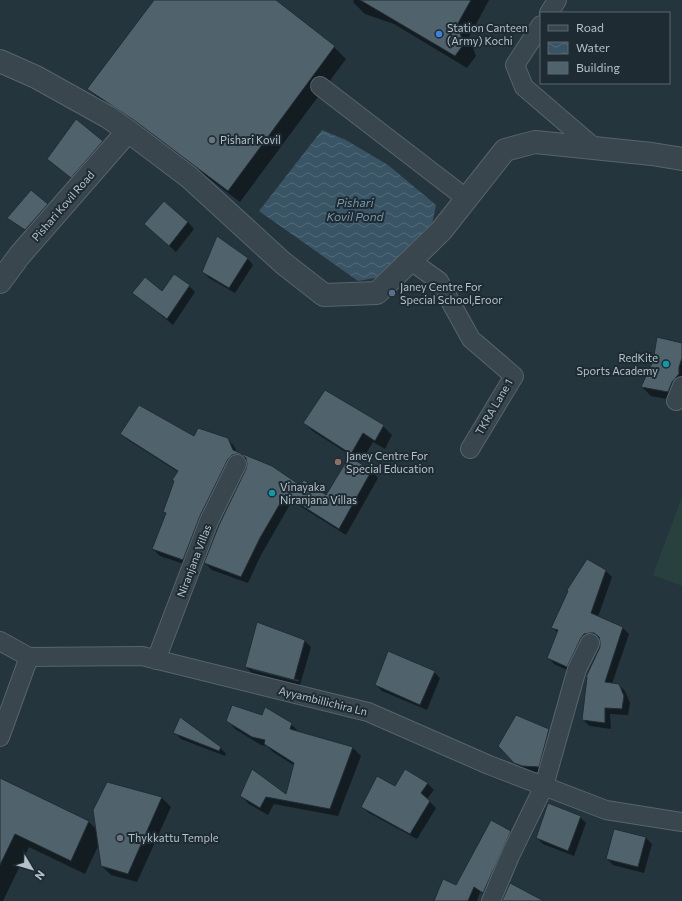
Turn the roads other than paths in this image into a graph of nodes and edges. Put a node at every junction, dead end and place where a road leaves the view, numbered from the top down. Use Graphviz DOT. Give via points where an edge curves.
graph roads {
  1 [pos="557,0"];
  2 [pos="550,12"];
  3 [pos="540,27"];
  4 [pos="0,61"];
  5 [pos="320,86"];
  6 [pos="128,131"];
  7 [pos="595,148"];
  8 [pos="682,159"];
  9 [pos="467,199"];
  10 [pos="410,260"];
  11 [pos="0,282"];
  12 [pos="470,448"];
  13 [pos="237,464"];
  14 [pos="0,641"];
  15 [pos="590,643"];
  16 [pos="29,657"];
  17 [pos="156,660"];
  18 [pos="0,737"];
  19 [pos="544,786"];
  20 [pos="682,822"];
  21 [pos="491,901"];
  1 -- 2 [label="street"];
  3 -- 7 [label="street" via="515,65 524,87"];
  4 -- 6 [label="street" via="36,76"];
  5 -- 9 [label="street"];
  6 -- 10 [label="street" via="189,177 283,263 324,295 377,293"];
  6 -- 11 [label="street, Pishari Kovil Road" via="19,256"];
  7 -- 8 [label="street"];
  7 -- 9 [label="street" via="535,142 505,150"];
  9 -- 10 [label="street" via="441,232"];
  10 -- 12 [label="street, TKRA Lane 1" via="439,281 471,339 514,376"];
  13 -- 17 [label="street, Niranjana Villas" via="209,521"];
  14 -- 16 [label="street, Ayyambillichira Ln"];
  15 -- 19 [label="street" via="577,669"];
  16 -- 17 [label="street, Ayyambillichira Ln" via="142,656"];
  16 -- 18 [label="street"];
  17 -- 19 [label="street, Ayyambillichira Ln" via="368,712 489,766"];
  19 -- 20 [label="street, Ayyambillichira Ln" via="606,810"];
  19 -- 21 [label="street"];
}
